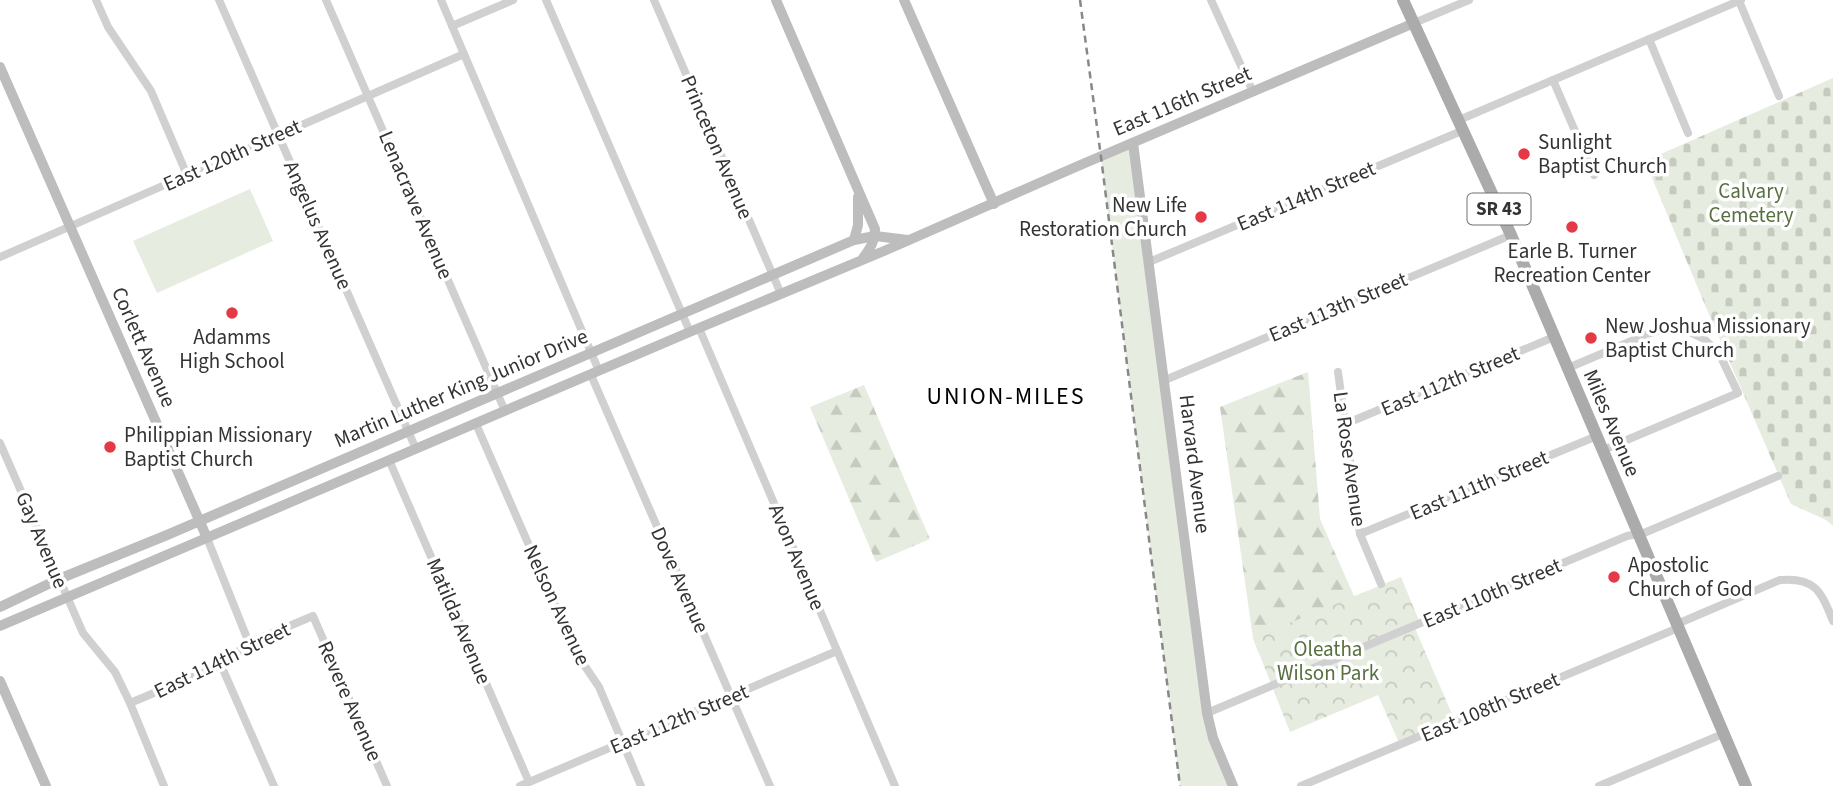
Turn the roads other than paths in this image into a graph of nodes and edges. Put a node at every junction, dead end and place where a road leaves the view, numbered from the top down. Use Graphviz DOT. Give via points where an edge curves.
graph roads {
  1 [pos="96,0"];
  2 [pos="219,0"];
  3 [pos="326,0"];
  4 [pos="441,0"];
  5 [pos="513,0"];
  6 [pos="546,0"];
  7 [pos="654,0"];
  8 [pos="776,0"];
  9 [pos="904,0"];
  10 [pos="1211,0"];
  11 [pos="1403,0"];
  12 [pos="1469,0"];
  13 [pos="1740,0"];
  14 [pos="1414,23"];
  15 [pos="452,26"];
  16 [pos="1649,39"];
  17 [pos="464,54"];
  18 [pos="0,67"];
  19 [pos="1553,80"];
  20 [pos="1253,92"];
  21 [pos="368,95"];
  22 [pos="1779,96"];
  23 [pos="1462,125"];
  24 [pos="1688,133"];
  25 [pos="278,135"];
  26 [pos="1133,143"];
  27 [pos="187,175"];
  28 [pos="1594,175"];
  29 [pos="858,191"];
  30 [pos="993,204"];
  31 [pos="70,226"];
  32 [pos="875,233"];
  33 [pos="1511,235"];
  34 [pos="854,240"];
  35 [pos="911,240"];
  36 [pos="0,257"];
  37 [pos="861,261"];
  38 [pos="1149,262"];
  39 [pos="773,276"];
  40 [pos="781,294"];
  41 [pos="682,315"];
  42 [pos="694,330"];
  43 [pos="1554,337"];
  44 [pos="591,353"];
  45 [pos="1568,368"];
  46 [pos="1338,372"];
  47 [pos="595,373"];
  48 [pos="1164,380"];
  49 [pos="497,393"];
  50 [pos="505,411"];
  51 [pos="475,424"];
  52 [pos="1345,424"];
  53 [pos="408,432"];
  54 [pos="1597,436"];
  55 [pos="0,443"];
  56 [pos="416,449"];
  57 [pos="1603,450"];
  58 [pos="389,460"];
  59 [pos="1778,476"];
  60 [pos="199,521"];
  61 [pos="1360,534"];
  62 [pos="1639,534"];
  63 [pos="207,538"];
  64 [pos="59,579"];
  65 [pos="1381,583"];
  66 [pos="67,598"];
  67 [pos="0,607"];
  68 [pos="313,616"];
  69 [pos="1833,621"];
  70 [pos="0,626"];
  71 [pos="1678,626"];
  72 [pos="249,643"];
  73 [pos="837,652"];
  74 [pos="221,665"];
  75 [pos="0,681"];
  76 [pos="731,696"];
  77 [pos="130,704"];
  78 [pos="1207,712"];
  79 [pos="1723,734"];
  80 [pos="623,743"];
  81 [pos="525,784"];
  82 [pos="46,786"];
  83 [pos="164,786"];
  84 [pos="274,786"];
  85 [pos="387,786"];
  86 [pos="641,786"];
  87 [pos="770,786"];
  88 [pos="895,786"];
  89 [pos="1233,786"];
  90 [pos="1301,786"];
  91 [pos="1599,786"];
  92 [pos="1746,786"];
  1 -- 27 [label="street" via="108,27 151,91"];
  2 -- 25 [label="street, Angelus Avenue"];
  3 -- 21 [label="street, Lenacrave Avenue"];
  4 -- 15 [label="street, Dove Avenue"];
  5 -- 15 [label="street"];
  6 -- 41 [label="street, Avon Avenue"];
  7 -- 39 [label="street, Princeton Avenue"];
  8 -- 29 [label="main road"];
  9 -- 30 [label="main road"];
  10 -- 20 [label="street"];
  11 -- 14 [label="main road, Miles Avenue / SR 43"];
  12 -- 14 [label="street, East 116th Street"];
  13 -- 16 [label="street, East 114th Street"];
  13 -- 22 [label="street"];
  14 -- 20 [label="main road, East 116th Street"];
  14 -- 23 [label="main road, Miles Avenue / SR 43"];
  15 -- 17 [label="street, Dove Avenue"];
  16 -- 19 [label="street, East 114th Street"];
  16 -- 24 [label="street"];
  17 -- 21 [label="street, East 120th Street"];
  17 -- 44 [label="street, Dove Avenue"];
  18 -- 31 [label="main road, Corlett Avenue"];
  19 -- 23 [label="street, East 114th Street"];
  19 -- 28 [label="street"];
  20 -- 26 [label="main road, East 116th Street"];
  21 -- 25 [label="street, East 120th Street"];
  21 -- 49 [label="street, Lenacrave Avenue"];
  23 -- 33 [label="main road, Miles Avenue / SR 43"];
  23 -- 38 [label="street, East 114th Street"];
  25 -- 27 [label="street, East 120th Street"];
  25 -- 53 [label="street, Angelus Avenue"];
  26 -- 30 [label="main road, East 116th Street"];
  26 -- 38 [label="main road, Harvard Avenue"];
  27 -- 31 [label="street, East 120th Street"];
  29 -- 32 [label="main road"];
  29 -- 34 [label="main road"];
  30 -- 35 [label="main road, East 116th Street"];
  31 -- 36 [label="street, East 120th Street"];
  31 -- 60 [label="main road, Corlett Avenue"];
  32 -- 34 [label="main road"];
  32 -- 35 [label="main road"];
  32 -- 37 [label="main road" via="870,251"];
  33 -- 43 [label="main road, Miles Avenue / SR 43"];
  33 -- 48 [label="street, East 113th Street"];
  34 -- 39 [label="main road, Martin Luther King Junior Drive"];
  35 -- 37 [label="main road, East 116th Street"];
  37 -- 40 [label="main road, Martin Luther King Junior Drive"];
  38 -- 48 [label="main road, Harvard Avenue"];
  39 -- 40 [label="street, Princeton Avenue"];
  39 -- 41 [label="main road, Martin Luther King Junior Drive"];
  40 -- 42 [label="main road, Martin Luther King Junior Drive"];
  41 -- 42 [label="street, Avon Avenue"];
  41 -- 44 [label="main road, Martin Luther King Junior Drive"];
  42 -- 47 [label="main road, Martin Luther King Junior Drive"];
  42 -- 73 [label="street, Avon Avenue"];
  43 -- 45 [label="main road, Miles Avenue / SR 43"];
  43 -- 52 [label="street, East 112th Street"];
  44 -- 47 [label="street, Dove Avenue"];
  44 -- 49 [label="main road, Martin Luther King Junior Drive"];
  45 -- 54 [label="main road, Miles Avenue / SR 43"];
  45 -- 57 [label="street" via="1648,334 1685,330 1704,338 1719,353 1738,393"];
  46 -- 52 [label="street, La Rose Avenue"];
  47 -- 50 [label="main road, Martin Luther King Junior Drive"];
  47 -- 76 [label="street, Dove Avenue"];
  48 -- 78 [label="main road, Harvard Avenue"];
  49 -- 50 [label="street, Lenacrave Avenue"];
  49 -- 53 [label="main road, Martin Luther King Junior Drive"];
  50 -- 51 [label="main road, Martin Luther King Junior Drive"];
  51 -- 56 [label="main road, Martin Luther King Junior Drive"];
  51 -- 80 [label="street, Nelson Avenue" via="576,653 599,688"];
  52 -- 61 [label="street, La Rose Avenue"];
  53 -- 56 [label="street, Angelus Avenue"];
  53 -- 60 [label="main road, Martin Luther King Junior Drive"];
  54 -- 57 [label="main road, Miles Avenue / SR 43"];
  54 -- 61 [label="street, East 111th Street"];
  55 -- 64 [label="street, Gay Avenue"];
  56 -- 58 [label="main road, Martin Luther King Junior Drive"];
  57 -- 62 [label="main road, Miles Avenue / SR 43"];
  58 -- 63 [label="main road, Martin Luther King Junior Drive"];
  58 -- 81 [label="street, Matilda Avenue"];
  59 -- 62 [label="street, East 110th Street"];
  60 -- 63 [label="main road, Corlett Avenue"];
  60 -- 64 [label="main road, Martin Luther King Junior Drive"];
  61 -- 65 [label="street, La Rose Avenue"];
  62 -- 71 [label="main road, Miles Avenue / SR 43"];
  62 -- 78 [label="street, East 110th Street"];
  63 -- 66 [label="main road, Martin Luther King Junior Drive"];
  63 -- 72 [label="street, Corlett Avenue"];
  64 -- 66 [label="street, Gay Avenue"];
  64 -- 67 [label="main road, Martin Luther King Junior Drive"];
  66 -- 70 [label="main road, Martin Luther King Junior Drive"];
  66 -- 77 [label="street, Gay Avenue" via="83,633 115,672"];
  68 -- 72 [label="street, East 114th Street"];
  68 -- 85 [label="street, Revere Avenue"];
  69 -- 71 [label="street, East 108th Street" via="1821,593 1794,579 1780,580"];
  71 -- 79 [label="main road, Miles Avenue / SR 43"];
  71 -- 90 [label="street, East 108th Street"];
  72 -- 74 [label="street, East 114th Street"];
  73 -- 76 [label="street, East 112th Street"];
  73 -- 88 [label="street, Avon Avenue"];
  74 -- 77 [label="street, East 114th Street"];
  74 -- 84 [label="street"];
  75 -- 82 [label="main road"];
  76 -- 80 [label="street, East 112th Street"];
  76 -- 87 [label="street, Dove Avenue"];
  77 -- 83 [label="street, Gay Avenue"];
  78 -- 89 [label="main road, Harvard Avenue"];
  79 -- 91 [label="street"];
  79 -- 92 [label="main road, Miles Avenue / SR 43"];
  80 -- 81 [label="street, East 112th Street"];
  80 -- 86 [label="street, Nelson Avenue"];
}
